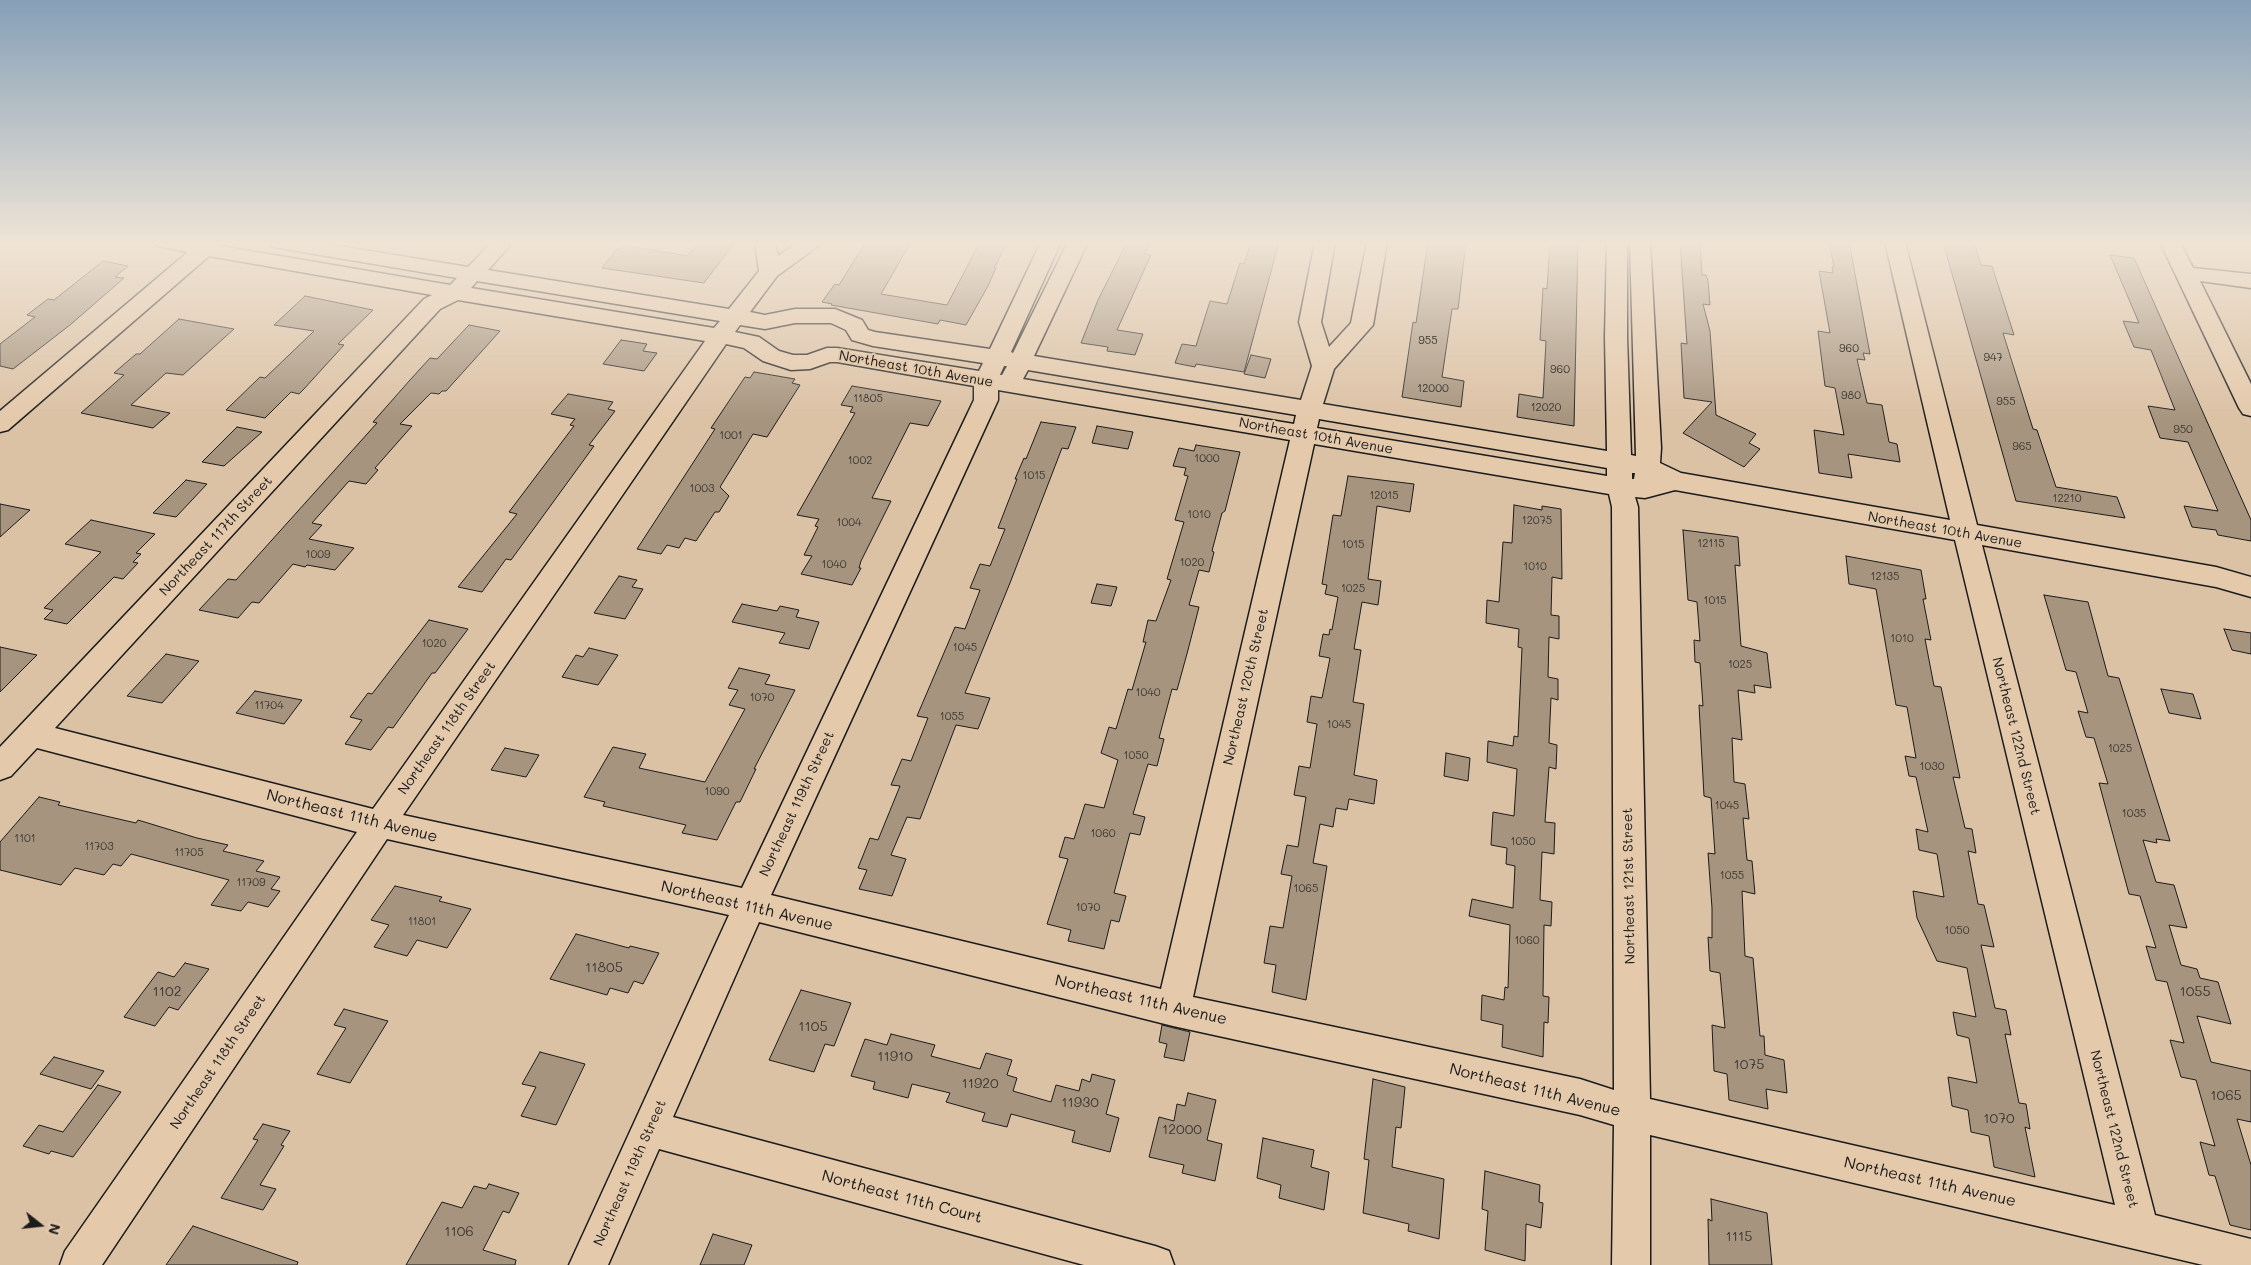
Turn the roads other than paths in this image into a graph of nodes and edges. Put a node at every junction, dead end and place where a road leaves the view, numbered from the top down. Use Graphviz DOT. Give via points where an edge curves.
graph roads {
  1 [pos="144,301"];
  2 [pos="434,301"];
  3 [pos="496,301"];
  4 [pos="605,301"];
  5 [pos="747,301"];
  6 [pos="1023,301"];
  7 [pos="1049,301"];
  8 [pos="1314,301"];
  9 [pos="1366,301"];
  10 [pos="1616,301"];
  11 [pos="1639,301"];
  12 [pos="1909,301"];
  13 [pos="2198,301"];
  14 [pos="728,326"];
  15 [pos="996,358"];
  16 [pos="1020,361"];
  17 [pos="1323,366"];
  18 [pos="993,389"];
  19 [pos="2251,408"];
  20 [pos="1307,423"];
  21 [pos="0,424"];
  22 [pos="1620,462"];
  23 [pos="1635,487"];
  24 [pos="1966,534"];
  25 [pos="2216,577"];
  26 [pos="2251,577"];
  27 [pos="2251,587"];
  28 [pos="32,734"];
  29 [pos="0,767"];
  30 [pos="380,824"];
  31 [pos="750,905"];
  32 [pos="1173,1009"];
  33 [pos="1632,1113"];
  34 [pos="650,1129"];
  35 [pos="2140,1230"];
  36 [pos="2251,1258"];
  37 [pos="79,1265"];
  38 [pos="588,1265"];
  39 [pos="1155,1265"];
  40 [pos="1631,1265"];
  1 -- 21 [label="street"];
  2 -- 28 [label="street, Northeast 117th Street"];
  3 -- 14 [label="street, Northeast 10th Avenue"];
  4 -- 14 [label="street, Northeast 10th Avenue"];
  5 -- 14 [label="street, Northeast 118th Street"];
  6 -- 15 [label="street, Northeast 119th Street"];
  7 -- 16 [label="street, Northeast 119th Street"];
  8 -- 17 [label="street" via="1310,322"];
  9 -- 17 [label="street, Northeast 120th Street" via="1362,325"];
  10 -- 22 [label="street"];
  11 -- 23 [label="street, Northeast 121st Street"];
  12 -- 24 [label="street, Northeast 122nd Street"];
  13 -- 19 [label="street"];
  14 -- 15 [label="street, Northeast 10th Avenue" via="795,316 835,316 873,339"];
  14 -- 18 [label="street, Northeast 10th Avenue" via="771,356 791,363 837,355"];
  14 -- 30 [label="street, Northeast 118th Street"];
  15 -- 16 [label="street, Northeast 10th Avenue"];
  15 -- 18 [label="street, Northeast 119th Street"];
  16 -- 18 [label="street, Northeast 119th Street"];
  16 -- 20 [label="street, Northeast 10th Avenue"];
  17 -- 20 [label="street, Northeast 120th Street"];
  18 -- 20 [label="street, Northeast 10th Avenue"];
  18 -- 31 [label="street, Northeast 119th Street"];
  20 -- 22 [label="street, Northeast 10th Avenue"];
  20 -- 23 [label="street, Northeast 10th Avenue"];
  20 -- 32 [label="street, Northeast 120th Street"];
  22 -- 23 [label="street, Northeast 10th Avenue"];
  23 -- 24 [label="street, Northeast 10th Avenue" via="1674,481"];
  23 -- 33 [label="street, Northeast 121st Street"];
  24 -- 25 [label="street, Northeast 10th Avenue"];
  24 -- 35 [label="street, Northeast 122nd Street"];
  25 -- 26 [label="street, Northeast 10th Avenue"];
  25 -- 27 [label="street, Northeast 10th Avenue"];
  28 -- 29 [label="street, Northeast 117th Street"];
  28 -- 30 [label="street, Northeast 11th Avenue"];
  30 -- 31 [label="street, Northeast 11th Avenue"];
  30 -- 37 [label="street, Northeast 118th Street"];
  31 -- 32 [label="street, Northeast 11th Avenue"];
  31 -- 34 [label="street, Northeast 119th Street"];
  32 -- 33 [label="street, Northeast 11th Avenue" via="1580,1097"];
  33 -- 35 [label="street, Northeast 11th Avenue"];
  33 -- 40 [label="street, Northeast 121st Street"];
  34 -- 38 [label="street, Northeast 119th Street"];
  34 -- 39 [label="street, Northeast 11th Court"];
  35 -- 36 [label="street, Northeast 11th Avenue"];
}
